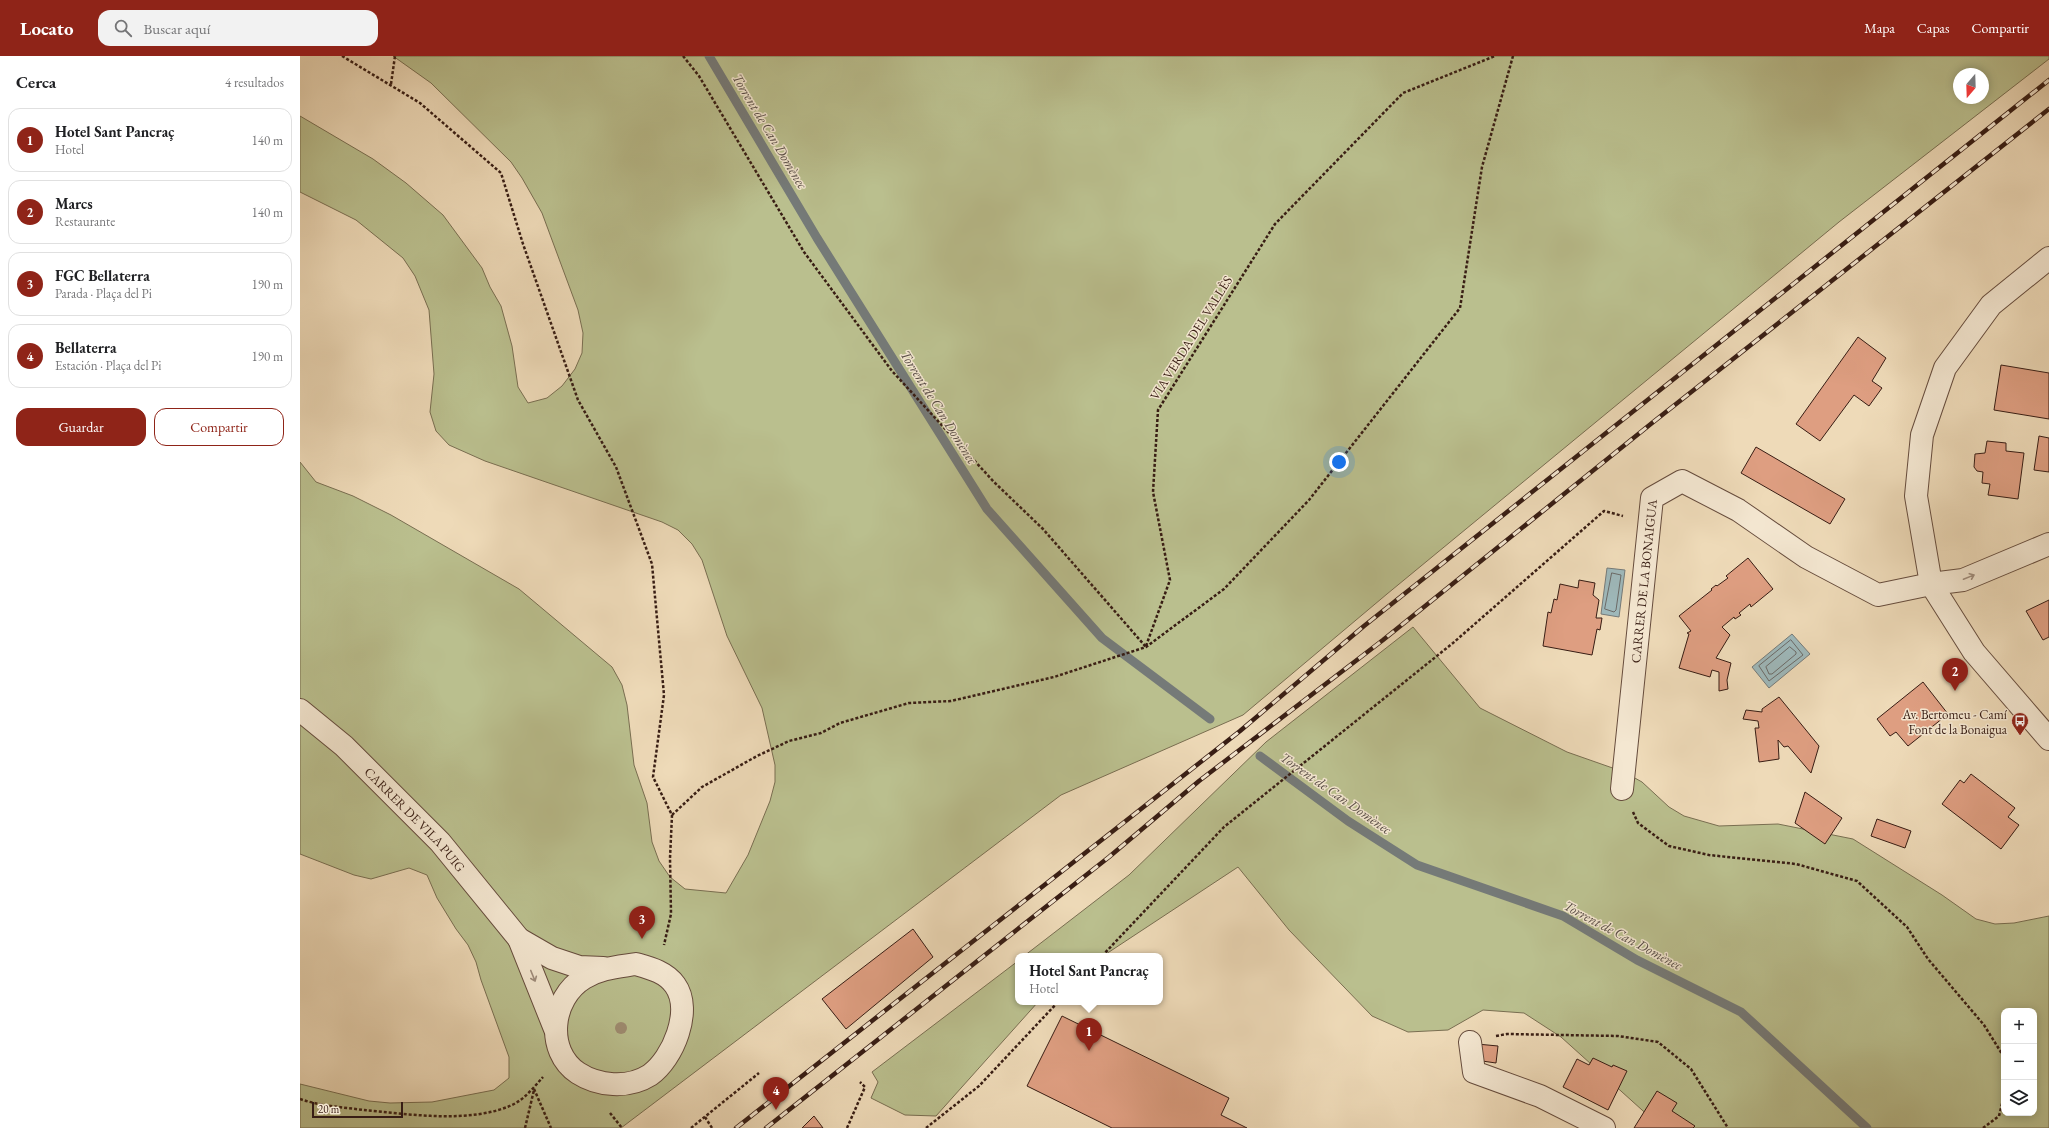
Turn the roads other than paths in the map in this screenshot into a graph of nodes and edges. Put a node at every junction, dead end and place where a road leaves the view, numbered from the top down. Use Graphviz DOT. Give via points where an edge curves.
graph roads {
  1 [pos="2049,258"];
  2 [pos="2049,544"];
  3 [pos="1931,584"];
  4 [pos="300,710"];
  5 [pos="2049,739"];
  6 [pos="1622,789"];
  7 [pos="519,940"];
  8 [pos="603,968"];
  9 [pos="555,1029"];
  10 [pos="1470,1042"];
  11 [pos="1604,1128"];
  1 -- 3 [label="street" via="1991,305 1945,368 1922,435 1916,496"];
  3 -- 2 [label="street, one-way" via="1963,580"];
  3 -- 5 [label="street" via="1974,652"];
  3 -- 6 [label="street, CARRER DE LA BONAIGUA" via="1878,596 1806,557 1738,510 1682,480 1652,498"];
  4 -- 7 [label="street, CARRER DE VILA PUIG" via="344,746 440,842"];
  7 -- 8 [label="street, CARRER DE VILA PUIG" via="552,958 579,967"];
  7 -- 9 [label="street, CARRER DE VILA PUIG, one-way"];
  8 -- 9 [label="street" via="582,978 568,992 560,1007"];
  8 -- 9 [label="street" via="636,964 658,970 675,985 682,1002 681,1020 675,1041 664,1060 650,1075 628,1083 607,1084 588,1079 568,1066 557,1046"];
  10 -- 11 [label="street" via="1474,1072 1540,1096"];
}
